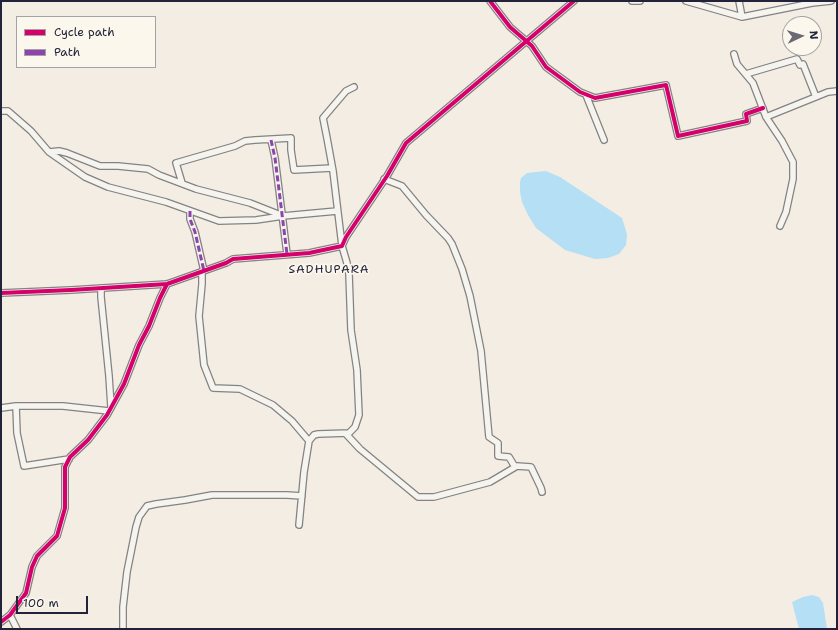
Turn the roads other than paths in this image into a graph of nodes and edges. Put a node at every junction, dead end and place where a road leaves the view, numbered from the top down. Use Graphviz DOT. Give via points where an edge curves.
graph roads {
  1 [pos="490,1"];
  2 [pos="574,1"];
  3 [pos="632,1"];
  4 [pos="640,1"];
  5 [pos="686,1"];
  6 [pos="739,1"];
  7 [pos="831,1"];
  8 [pos="742,17"];
  9 [pos="527,40"];
  10 [pos="734,54"];
  11 [pos="746,74"];
  12 [pos="354,87"];
  13 [pos="837,91"];
  14 [pos="586,95"];
  15 [pos="816,97"];
  16 [pos="763,108"];
  17 [pos="1,111"];
  18 [pos="766,117"];
  19 [pos="271,140"];
  20 [pos="604,140"];
  21 [pos="49,152"];
  22 [pos="332,168"];
  23 [pos="384,179"];
  24 [pos="182,184"];
  25 [pos="190,211"];
  26 [pos="338,211"];
  27 [pos="283,216"];
  28 [pos="780,226"];
  29 [pos="342,246"];
  30 [pos="287,254"];
  31 [pos="203,271"];
  32 [pos="168,284"];
  33 [pos="101,288"];
  34 [pos="1,293"];
  35 [pos="16,406"];
  36 [pos="1,408"];
  37 [pos="110,410"];
  38 [pos="346,434"];
  39 [pos="309,440"];
  40 [pos="69,459"];
  41 [pos="514,467"];
  42 [pos="542,492"];
  43 [pos="302,496"];
  44 [pos="300,525"];
  45 [pos="10,615"];
  46 [pos="1,622"];
  47 [pos="17,629"];
  48 [pos="123,629"];
  1 -- 9 [label="street" via="510,26"];
  2 -- 9 [label="street"];
  3 -- 4 [label="street"];
  5 -- 8 [label="street"];
  6 -- 8 [label="street"];
  7 -- 8 [label="street"];
  9 -- 14 [label="street" via="546,67"];
  9 -- 23 [label="street" via="406,143"];
  10 -- 11 [label="street" via="737,64"];
  11 -- 15 [label="street" via="797,59 800,65 804,64"];
  11 -- 16 [label="street" via="753,83"];
  12 -- 22 [label="street" via="346,91 322,118"];
  13 -- 15 [label="street"];
  14 -- 16 [label="street" via="595,98 666,85 678,136 748,121 746,114"];
  14 -- 20 [label="street"];
  15 -- 18 [label="street"];
  16 -- 18 [label="street"];
  17 -- 21 [label="street" via="8,111 31,131"];
  18 -- 28 [label="street" via="793,162 793,179 786,212"];
  19 -- 22 [label="street" via="290,138 294,170"];
  19 -- 24 [label="street" via="245,141 176,163"];
  19 -- 27 [label="street"];
  21 -- 24 [label="street" via="67,153 100,166 148,169"];
  21 -- 25 [label="street" via="85,177 108,188 166,202"];
  22 -- 26 [label="street"];
  23 -- 29 [label="street"];
  23 -- 41 [label="street" via="402,186 452,244 470,296 481,351 489,437 498,443 498,456 508,457"];
  24 -- 27 [label="street" via="250,203"];
  25 -- 27 [label="street" via="219,221"];
  25 -- 31 [label="street"];
  26 -- 27 [label="street"];
  26 -- 29 [label="street"];
  27 -- 30 [label="street"];
  29 -- 30 [label="street" via="309,253"];
  29 -- 38 [label="street" via="348,263 351,330 359,404 355,427"];
  30 -- 31 [label="street" via="233,259"];
  31 -- 32 [label="street"];
  31 -- 39 [label="street" via="199,316 204,365 213,388 240,389 273,405"];
  32 -- 33 [label="street"];
  32 -- 37 [label="street"];
  33 -- 34 [label="street"];
  33 -- 37 [label="street"];
  35 -- 36 [label="street"];
  35 -- 37 [label="street"];
  35 -- 40 [label="street" via="17,433 24,466"];
  37 -- 40 [label="street" via="88,440"];
  38 -- 39 [label="street" via="318,434"];
  38 -- 41 [label="street" via="360,449 418,497 434,497 490,482"];
  39 -- 43 [label="street"];
  40 -- 45 [label="street" via="65,467 65,508 58,536 34,560 26,593"];
  41 -- 42 [label="street" via="531,467"];
  43 -- 44 [label="street"];
  43 -- 48 [label="street" via="212,495 147,506 139,516 127,572"];
  45 -- 46 [label="street"];
  45 -- 47 [label="street"];
}
